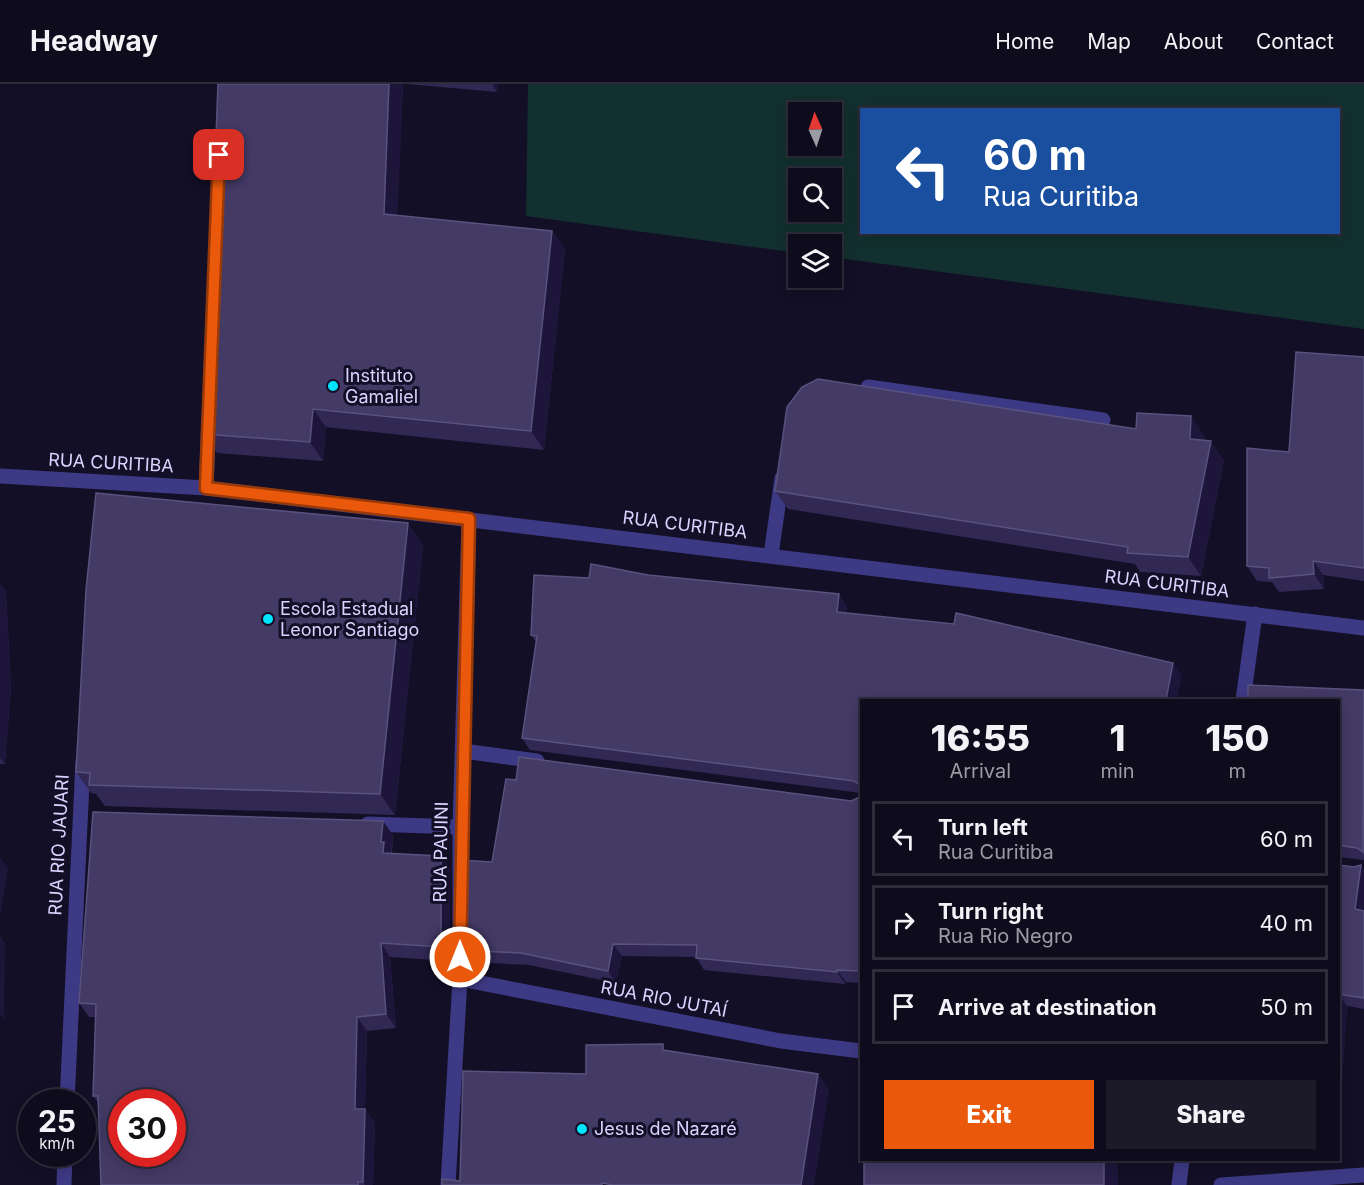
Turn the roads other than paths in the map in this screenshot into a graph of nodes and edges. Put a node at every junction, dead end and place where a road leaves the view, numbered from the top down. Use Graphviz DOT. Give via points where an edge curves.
graph roads {
  1 [pos="853,385"];
  2 [pos="209,405"];
  3 [pos="1103,420"];
  4 [pos="784,467"];
  5 [pos="0,476"];
  6 [pos="206,488"];
  7 [pos="469,519"];
  8 [pos="771,555"];
  9 [pos="1255,614"];
  10 [pos="1364,628"];
  11 [pos="1244,699"];
  12 [pos="84,743"];
  13 [pos="463,751"];
  14 [pos="556,764"];
  15 [pos="353,824"];
  16 [pos="460,827"];
  17 [pos="460,979"];
  18 [pos="860,1051"];
  19 [pos="68,1089"];
  20 [pos="1182,1161"];
  21 [pos="65,1167"];
  22 [pos="1364,1175"];
  23 [pos="64,1185"];
  24 [pos="448,1185"];
  25 [pos="1179,1185"];
  26 [pos="1221,1185"];
  1 -- 3 [label="street"];
  2 -- 6 [label="street"];
  4 -- 8 [label="street"];
  5 -- 6 [label="street, RUA CURITIBA" via="99,487"];
  6 -- 7 [label="street, RUA CURITIBA"];
  7 -- 8 [label="street, RUA CURITIBA"];
  7 -- 13 [label="street, RUA PAUINI"];
  8 -- 9 [label="street, RUA CURITIBA"];
  9 -- 10 [label="street, RUA CURITIBA"];
  9 -- 11 [label="street"];
  12 -- 19 [label="street, RUA RIO JAUARI" via="86,815"];
  13 -- 14 [label="street"];
  13 -- 16 [label="street, RUA PAUINI"];
  15 -- 16 [label="street"];
  16 -- 17 [label="street, RUA PAUINI"];
  17 -- 18 [label="street, RUA RIO JUTAÍ" via="781,1041"];
  17 -- 24 [label="street, RUA PAUINI"];
  20 -- 25 [label="street"];
  21 -- 23 [label="street"];
  22 -- 26 [label="street"];
}
